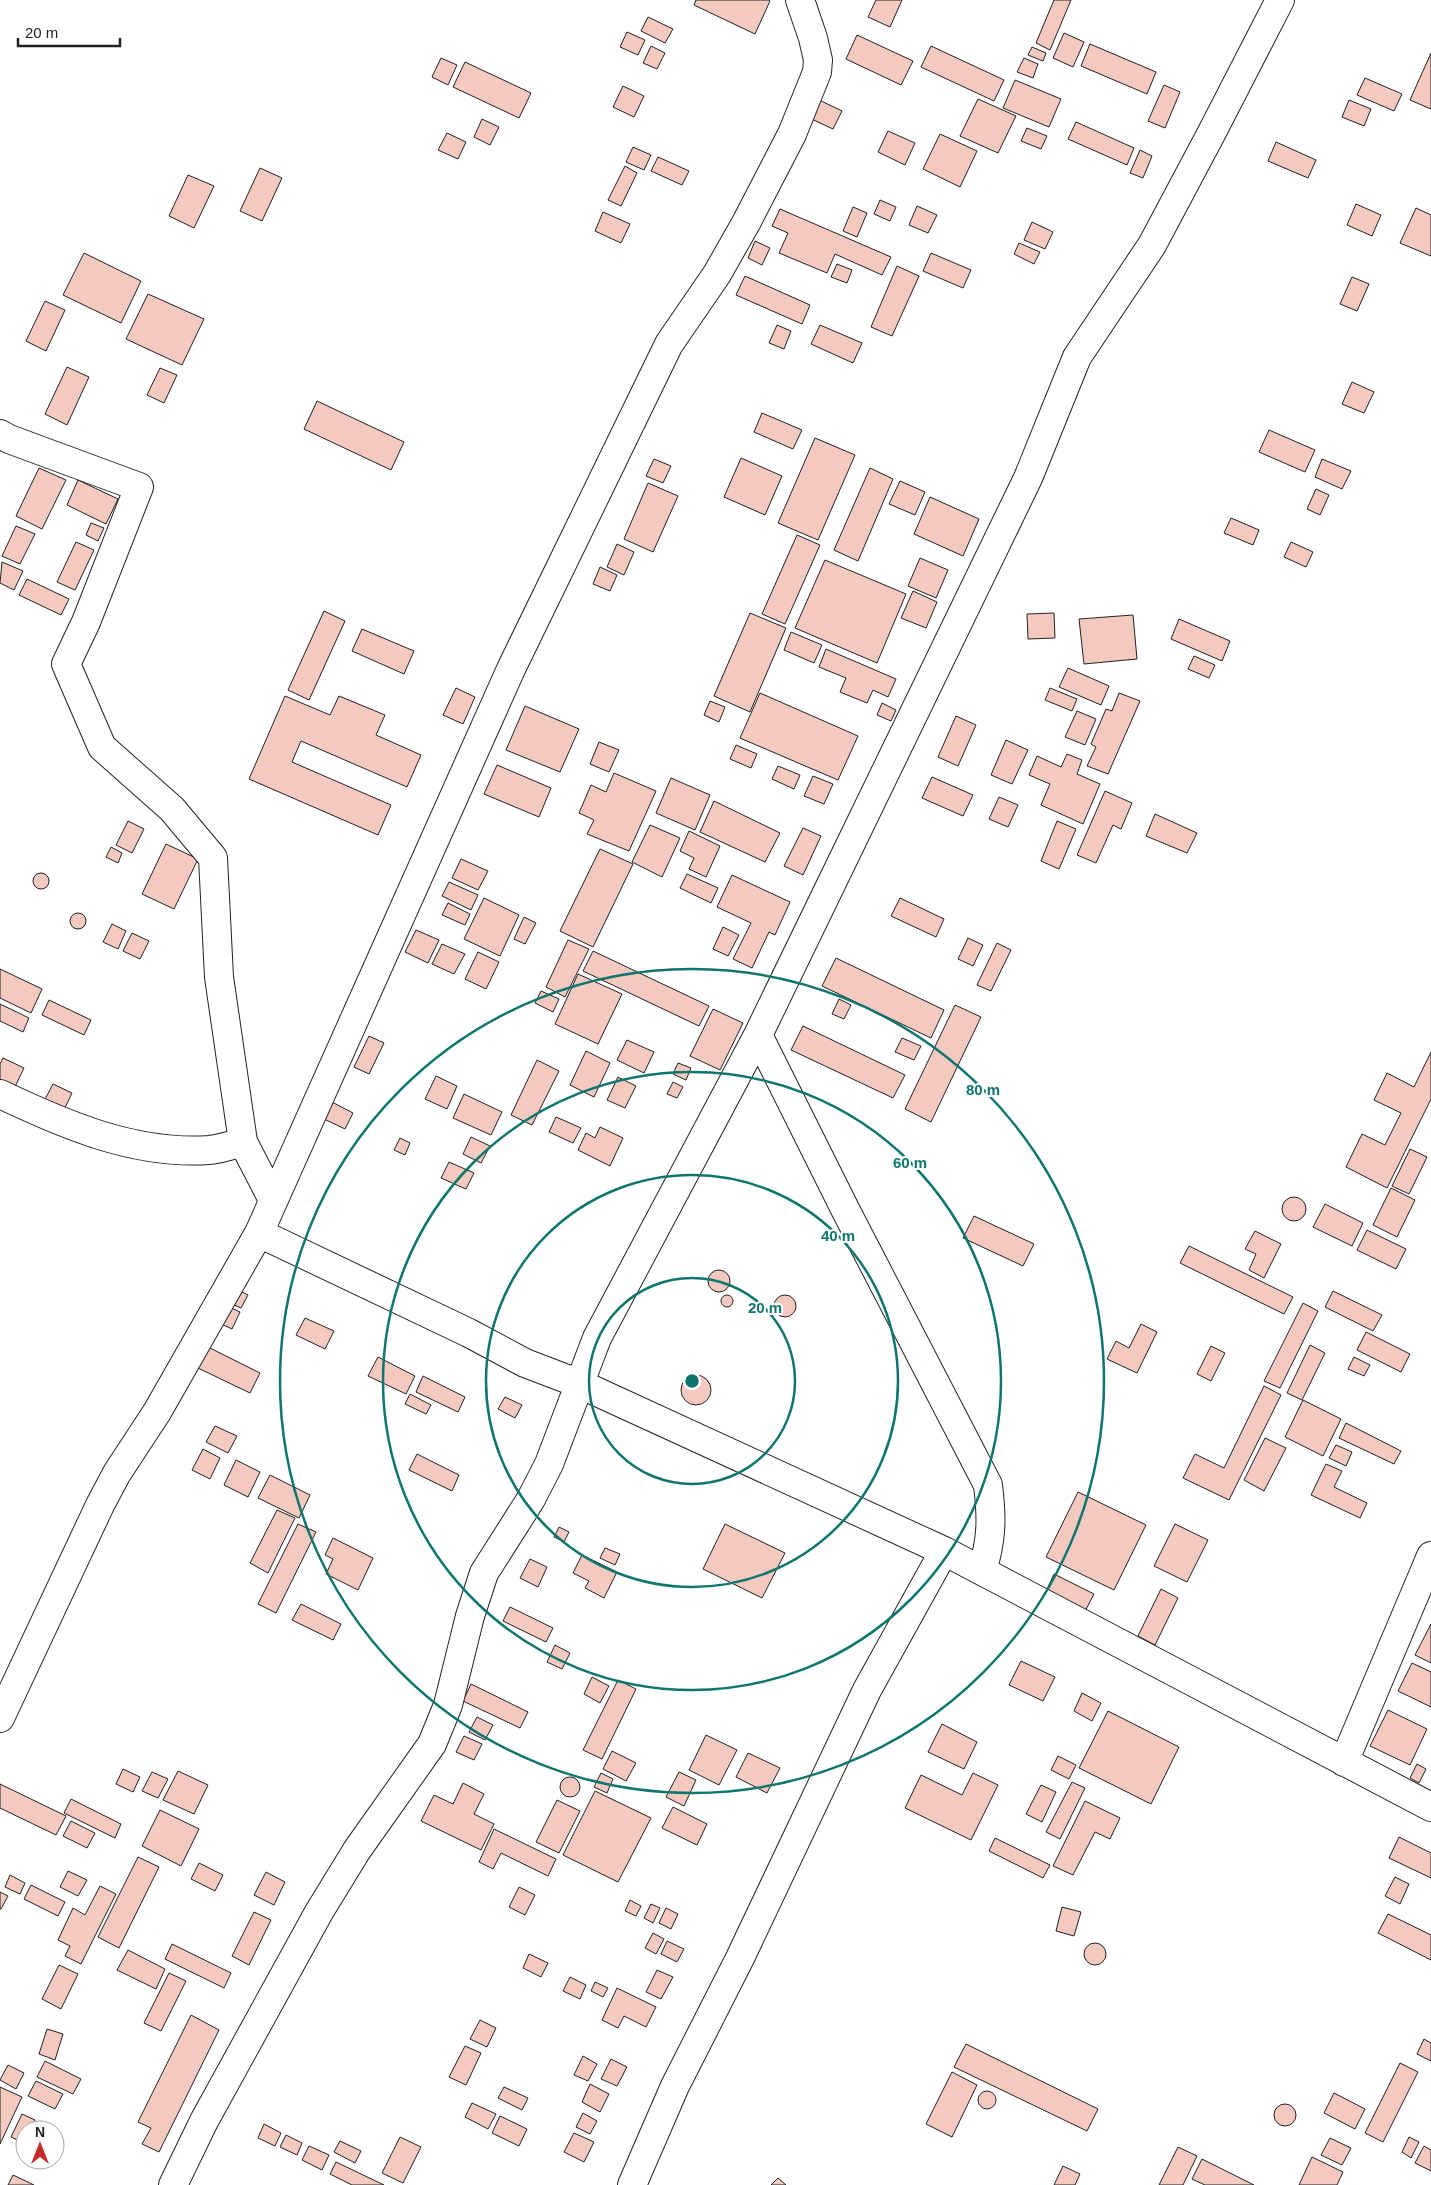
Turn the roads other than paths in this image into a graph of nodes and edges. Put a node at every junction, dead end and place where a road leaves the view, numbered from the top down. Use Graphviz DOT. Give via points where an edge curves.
graph roads {
  1 [pos="800,0"];
  2 [pos="1280,0"];
  3 [pos="0,434"];
  4 [pos="758,1035"];
  5 [pos="0,1094"];
  6 [pos="243,1142"];
  7 [pos="273,1200"];
  8 [pos="259,1233"];
  9 [pos="580,1384"];
  10 [pos="944,1551"];
  11 [pos="1431,1556"];
  12 [pos="982,1571"];
  13 [pos="0,1718"];
  14 [pos="1344,1762"];
  15 [pos="1431,1807"];
  16 [pos="173,2185"];
  17 [pos="632,2185"];
  1 -- 7 [label="street" via="818,60 817,72 792,134 717,274 660,362 511,669"];
  2 -- 4 [label="street" via="1152,245 1077,357 1028,478"];
  3 -- 6 [label="street" via="139,487 66,664 102,747 172,809 213,858 219,977"];
  4 -- 9 [label="street" via="597,1338"];
  4 -- 12 [label="street" via="988,1486 991,1513 989,1548"];
  5 -- 6 [label="street" via="51,1118 129,1143 210,1150"];
  6 -- 7 [label="street"];
  7 -- 8 [label="street"];
  8 -- 9 [label="street" via="525,1363"];
  8 -- 13 [label="street" via="157,1412 117,1473"];
  9 -- 10 [label="street"];
  9 -- 16 [label="street" via="549,1464 484,1572 448,1705 432,1744 319,1912 208,2113"];
  10 -- 12 [label="street"];
  10 -- 17 [label="street" via="867,1690 740,1958 675,2086"];
  11 -- 14 [label="street"];
  12 -- 14 [label="street"];
  14 -- 15 [label="street"];
}
